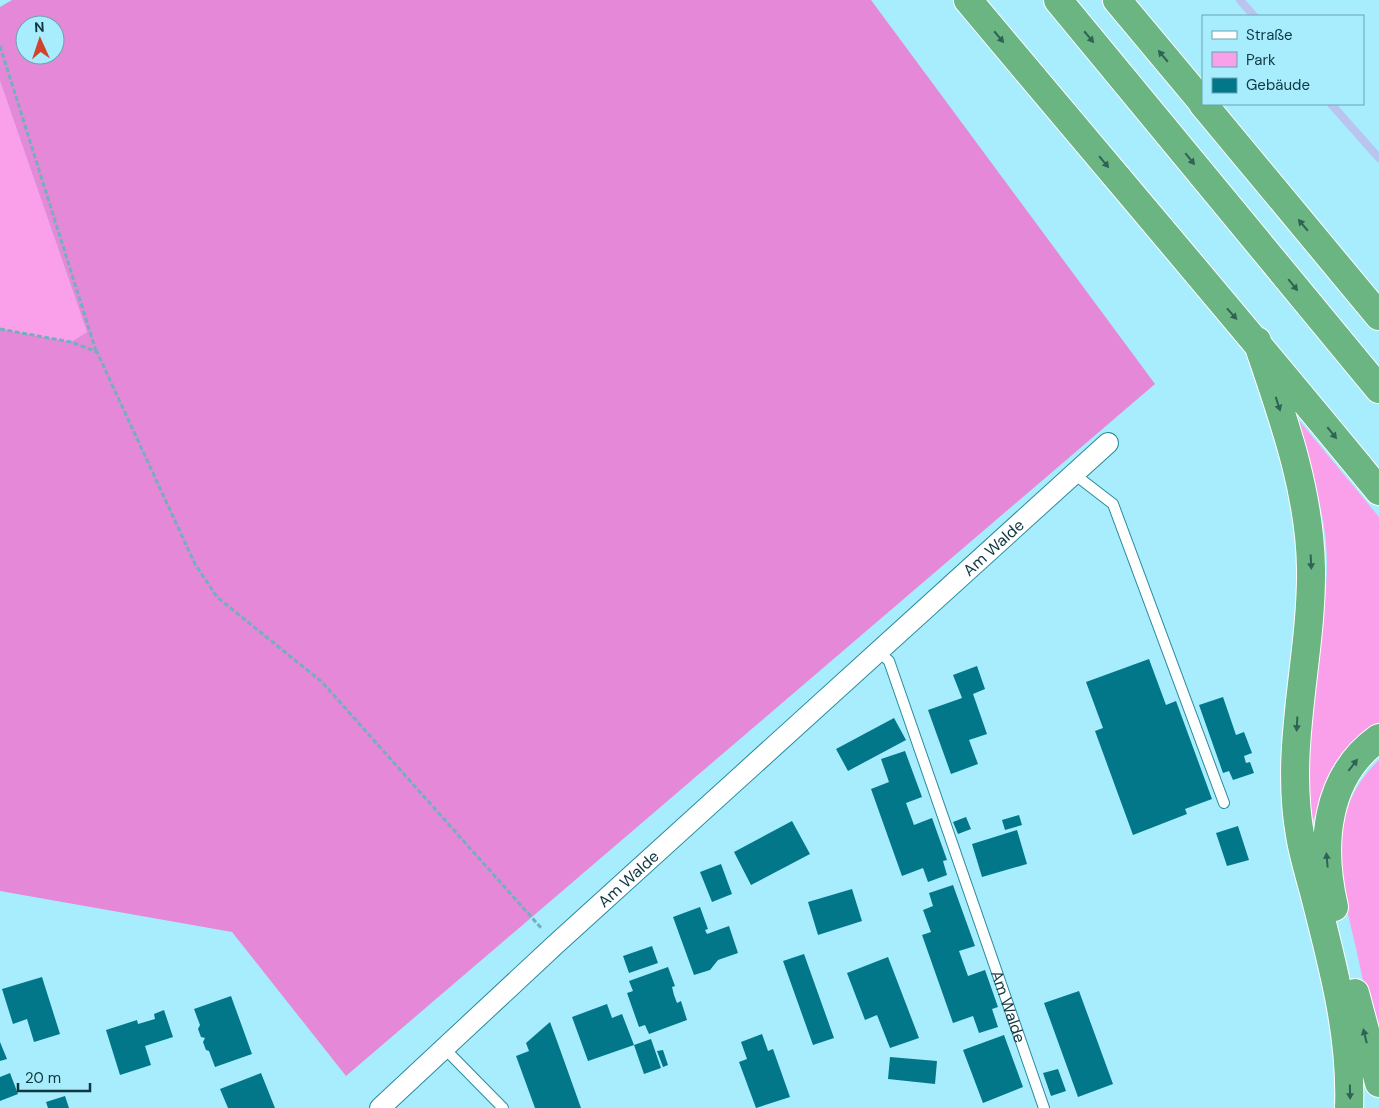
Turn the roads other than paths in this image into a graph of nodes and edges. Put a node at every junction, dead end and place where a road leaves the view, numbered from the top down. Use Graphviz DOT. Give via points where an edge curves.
graph roads {
  1 [pos="968,0"];
  2 [pos="1058,0"];
  3 [pos="1117,0"];
  4 [pos="1202,102"];
  5 [pos="1205,105"];
  6 [pos="1379,316"];
  7 [pos="1257,341"];
  8 [pos="1379,388"];
  9 [pos="1108,443"];
  10 [pos="1074,474"];
  11 [pos="1379,491"];
  12 [pos="879,652"];
  13 [pos="1379,738"];
  14 [pos="1224,803"];
  15 [pos="445,1049"];
  16 [pos="1379,1083"];
  17 [pos="380,1108"];
  18 [pos="503,1108"];
  19 [pos="1044,1108"];
  20 [pos="1349,1108"];
  1 -- 7 [label="highway, one-way" via="1201,279"];
  2 -- 8 [label="highway, one-way"];
  4 -- 3 [label="highway, one-way"];
  6 -- 5 [label="highway, one-way"];
  7 -- 11 [label="highway, one-way"];
  7 -- 20 [label="highway, one-way" via="1295,458 1307,509 1311,569 1309,617 1297,722 1295,786 1300,834 1339,993 1347,1052"];
  9 -- 10 [label="street, Am Walde"];
  10 -- 12 [label="street, Am Walde"];
  10 -- 14 [label="lane" via="1113,504"];
  12 -- 15 [label="street, Am Walde" via="556,944"];
  12 -- 19 [label="lane, Am Walde" via="889,661"];
  16 -- 13 [label="highway, one-way" via="1330,890 1325,840 1334,797 1350,765"];
  15 -- 17 [label="street, Am Walde"];
  15 -- 18 [label="lane"];
}
